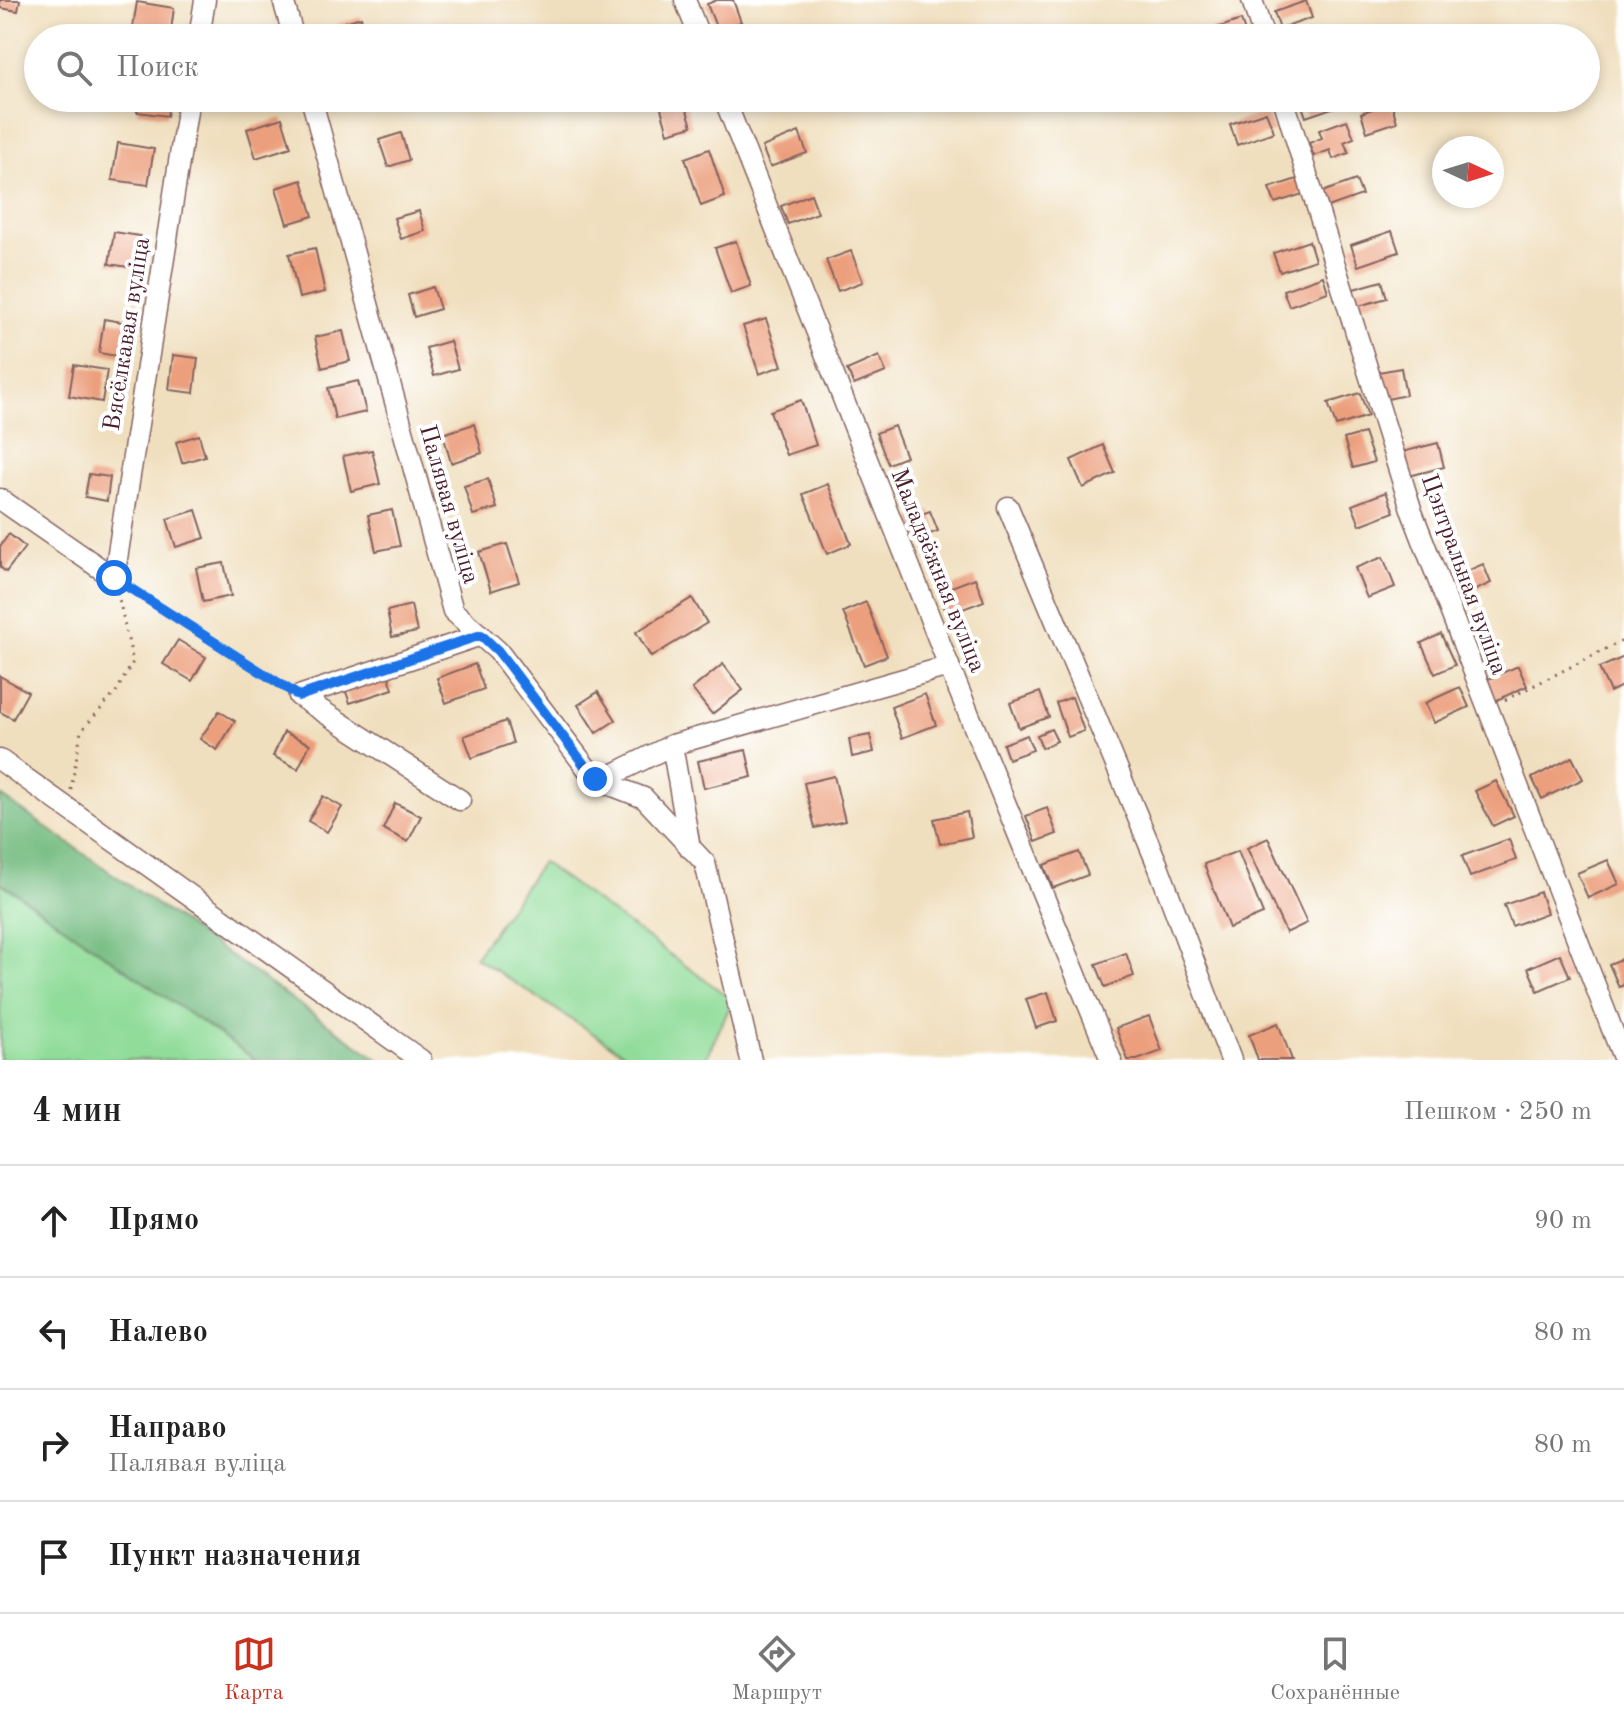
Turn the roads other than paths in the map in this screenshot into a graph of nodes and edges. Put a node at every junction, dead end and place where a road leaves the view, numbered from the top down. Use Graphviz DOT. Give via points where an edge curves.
graph roads {
  1 [pos="205,0"];
  2 [pos="283,0"];
  3 [pos="685,0"];
  4 [pos="1252,0"];
  5 [pos="201,24"];
  6 [pos="290,24"];
  7 [pos="694,24"];
  8 [pos="1260,24"];
  9 [pos="187,112"];
  10 [pos="315,112"];
  11 [pos="730,112"];
  12 [pos="1287,112"];
  13 [pos="0,499"];
  14 [pos="1008,507"];
  15 [pos="481,635"];
  16 [pos="949,666"];
  17 [pos="672,745"];
  18 [pos="0,760"];
  19 [pos="600,781"];
  20 [pos="460,800"];
  21 [pos="690,848"];
  22 [pos="421,1060"];
  23 [pos="751,1060"];
  24 [pos="1111,1060"];
  25 [pos="1231,1060"];
  26 [pos="1624,1060"];
  1 -- 5 [label="street"];
  2 -- 6 [label="street"];
  3 -- 7 [label="street"];
  4 -- 8 [label="street"];
  9 -- 13 [label="street, Вясёлкавая вуліца" via="114,578"];
  10 -- 15 [label="street, Палявая вуліца" via="453,611"];
  11 -- 16 [label="street, Маладзёжная вуліца"];
  12 -- 26 [label="street, Цэнтральная вуліца" via="1412,512"];
  14 -- 25 [label="street" via="1159,868"];
  15 -- 19 [label="street, Палявая вуліца"];
  15 -- 20 [label="street" via="299,696"];
  16 -- 17 [label="street"];
  16 -- 24 [label="street, Маладзёжная вуліца"];
  17 -- 19 [label="street"];
  17 -- 21 [label="street"];
  18 -- 22 [label="street"];
  19 -- 21 [label="street, Палявая вуліца" via="644,798"];
  21 -- 23 [label="street, Палявая вуліца" via="705,863"];
}
